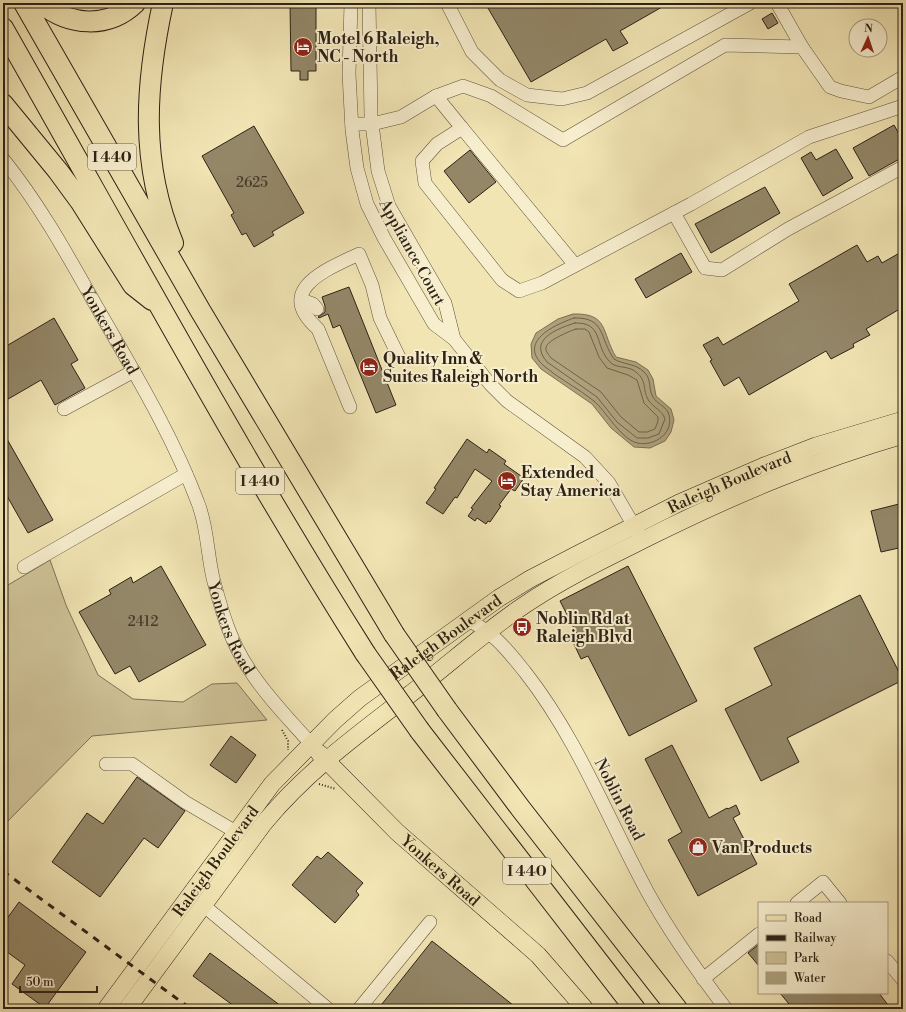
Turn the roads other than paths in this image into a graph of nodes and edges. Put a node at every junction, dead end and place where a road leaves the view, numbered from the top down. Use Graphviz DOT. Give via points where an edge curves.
graph roads {
  1 [pos="24,3"];
  2 [pos="41,3"];
  3 [pos="135,3"];
  4 [pos="163,3"];
  5 [pos="351,3"];
  6 [pos="369,3"];
  7 [pos="447,3"];
  8 [pos="750,3"];
  9 [pos="777,3"];
  10 [pos="3,28"];
  11 [pos="802,47"];
  12 [pos="903,77"];
  13 [pos="436,96"];
  14 [pos="3,104"];
  15 [pos="903,106"];
  16 [pos="352,124"];
  17 [pos="372,124"];
  18 [pos="462,128"];
  19 [pos="3,160"];
  20 [pos="903,167"];
  21 [pos="674,213"];
  22 [pos="575,265"];
  23 [pos="302,300"];
  24 [pos="161,307"];
  25 [pos="200,310"];
  26 [pos="318,318"];
  27 [pos="454,339"];
  28 [pos="399,358"];
  29 [pos="134,371"];
  30 [pos="350,407"];
  31 [pos="64,409"];
  32 [pos="903,420"];
  33 [pos="903,435"];
  34 [pos="186,474"];
  35 [pos="638,533"];
  36 [pos="24,567"];
  37 [pos="467,620"];
  38 [pos="489,632"];
  39 [pos="311,744"];
  40 [pos="326,761"];
  41 [pos="106,764"];
  42 [pos="236,832"];
  43 [pos="798,902"];
  44 [pos="839,902"];
  45 [pos="203,905"];
  46 [pos="430,922"];
  47 [pos="758,935"];
  48 [pos="888,962"];
  49 [pos="703,979"];
  50 [pos="903,980"];
  51 [pos="125,1001"];
  52 [pos="321,1007"];
  53 [pos="106,1009"];
  54 [pos="359,1009"];
  55 [pos="585,1009"];
  56 [pos="635,1009"];
  57 [pos="677,1009"];
  58 [pos="726,1009"];
  1 -- 25 [label="highway, I 440"];
  2 -- 3 [label="highway" via="60,16 82,21 108,20 119,16"];
  4 -- 25 [label="highway" via="149,85 148,123 152,170 164,222"];
  5 -- 16 [label="street, Appliance Court" via="349,68"];
  6 -- 17 [label="street, Appliance Court"];
  7 -- 8 [label="street" via="472,52 500,80 527,95 562,99 587,93"];
  9 -- 11 [label="street"];
  10 -- 24 [label="highway, I 440"];
  11 -- 12 [label="street" via="830,87 841,91 869,97"];
  11 -- 13 [label="street" via="725,45 563,140 491,96 463,86"];
  13 -- 17 [label="street" via="401,117"];
  13 -- 18 [label="street"];
  14 -- 24 [label="highway" via="80,201 133,286"];
  15 -- 21 [label="street" via="809,137"];
  16 -- 17 [label="street"];
  16 -- 27 [label="street, Appliance Court" via="357,168 375,222 434,324"];
  17 -- 27 [label="street, Appliance Court" via="378,171 389,206 445,303"];
  18 -- 22 [label="street"];
  18 -- 22 [label="street" via="437,144 422,161 425,182 502,280 519,291 542,283"];
  19 -- 29 [label="street, Yonkers Road" via="42,212"];
  20 -- 21 [label="street" via="788,229 722,270 705,268"];
  21 -- 22 [label="street"];
  23 -- 26 [label="street" via="313,304"];
  23 -- 26 [label="street" via="302,308 306,315"];
  23 -- 28 [label="street" via="308,282 359,254 372,285 380,318"];
  24 -- 56 [label="highway, I 440, bridge" via="306,560 365,653 420,731"];
  25 -- 57 [label="highway, I 440, bridge" via="394,634 521,809"];
  26 -- 30 [label="street"];
  27 -- 35 [label="street, Appliance Court" via="507,401 585,457 609,483"];
  29 -- 31 [label="street"];
  29 -- 34 [label="street, Yonkers Road"];
  32 -- 35 [label="main road, Raleigh Boulevard" via="816,446 713,487"];
  33 -- 35 [label="main road, Raleigh Boulevard" via="850,451"];
  34 -- 36 [label="street"];
  34 -- 39 [label="street, Yonkers Road" via="199,505 213,580 231,636 249,669"];
  35 -- 37 [label="main road, Raleigh Boulevard" via="534,576"];
  35 -- 38 [label="main road, Raleigh Boulevard" via="523,606"];
  37 -- 38 [label="street, Noblin Road"];
  37 -- 39 [label="main road, Raleigh Boulevard" via="360,698"];
  38 -- 40 [label="main road, Raleigh Boulevard"];
  38 -- 49 [label="street, Noblin Road" via="503,645 540,692 566,732 650,896 684,953"];
  39 -- 40 [label="main road, Yonkers Road"];
  39 -- 42 [label="main road, Raleigh Boulevard" via="272,784"];
  40 -- 45 [label="main road, Raleigh Boulevard" via="301,781 279,805"];
  40 -- 55 [label="main road, Yonkers Road" via="397,832 538,955"];
  41 -- 42 [label="street" via="132,764 185,802"];
  42 -- 51 [label="main road, Raleigh Boulevard"];
  43 -- 44 [label="street" via="823,882"];
  45 -- 51 [label="main road, Raleigh Boulevard"];
  45 -- 52 [label="street"];
  46 -- 54 [label="street"];
  47 -- 49 [label="street"];
  48 -- 50 [label="street"];
  49 -- 58 [label="street, Noblin Road"];
  51 -- 53 [label="main road, Raleigh Boulevard"];
}
